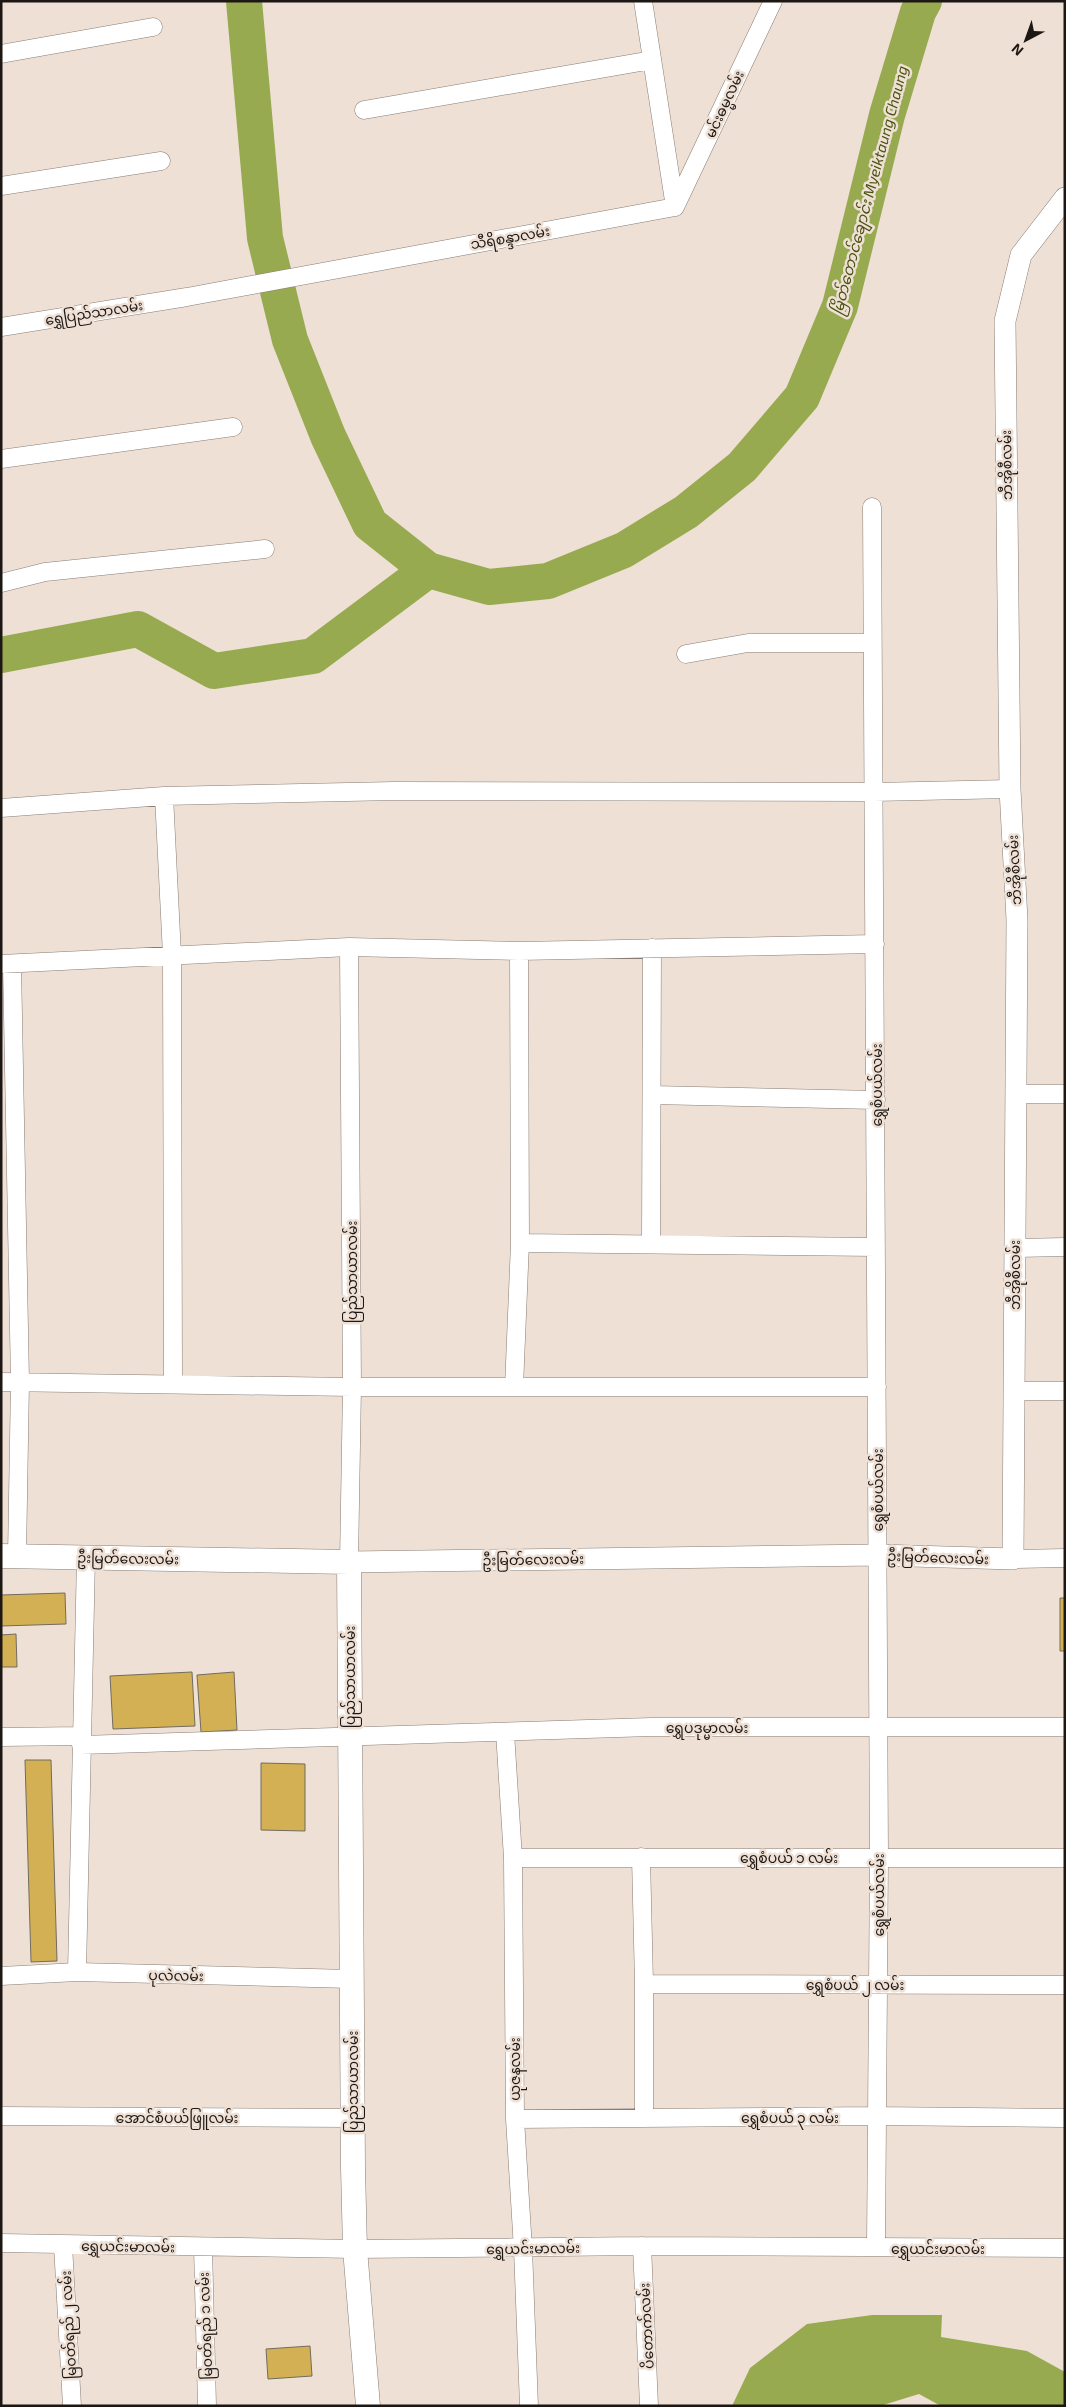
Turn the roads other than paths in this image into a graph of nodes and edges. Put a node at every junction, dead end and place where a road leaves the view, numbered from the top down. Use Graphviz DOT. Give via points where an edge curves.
graph roads {
  1 [pos="643,1"];
  2 [pos="773,1"];
  3 [pos="153,27"];
  4 [pos="1,54"];
  5 [pos="652,60"];
  6 [pos="364,110"];
  7 [pos="161,161"];
  8 [pos="1,186"];
  9 [pos="1065,198"];
  10 [pos="675,207"];
  11 [pos="187,296"];
  12 [pos="1,327"];
  13 [pos="233,427"];
  14 [pos="1,459"];
  15 [pos="872,507"];
  16 [pos="265,549"];
  17 [pos="1,583"];
  18 [pos="872,643"];
  19 [pos="686,654"];
  20 [pos="1010,789"];
  21 [pos="874,792"];
  22 [pos="164,796"];
  23 [pos="1,808"];
  24 [pos="875,944"];
  25 [pos="349,947"];
  26 [pos="652,948"];
  27 [pos="519,951"];
  28 [pos="172,955"];
  29 [pos="6,964"];
  30 [pos="1015,1094"];
  31 [pos="1065,1094"];
  32 [pos="652,1095"];
  33 [pos="876,1100"];
  34 [pos="520,1243"];
  35 [pos="651,1244"];
  36 [pos="876,1247"];
  37 [pos="1065,1247"];
  38 [pos="1014,1248"];
  39 [pos="1,1382"];
  40 [pos="20,1382"];
  41 [pos="173,1384"];
  42 [pos="352,1386"];
  43 [pos="514,1387"];
  44 [pos="877,1387"];
  45 [pos="1014,1391"];
  46 [pos="1065,1391"];
  47 [pos="878,1555"];
  48 [pos="9,1556"];
  49 [pos="86,1557"];
  50 [pos="1065,1558"];
  51 [pos="1013,1559"];
  52 [pos="348,1562"];
  53 [pos="877,1727"];
  54 [pos="1065,1727"];
  55 [pos="505,1732"];
  56 [pos="350,1736"];
  57 [pos="1,1738"];
  58 [pos="81,1740"];
  59 [pos="879,1856"];
  60 [pos="641,1857"];
  61 [pos="512,1858"];
  62 [pos="1065,1858"];
  63 [pos="77,1972"];
  64 [pos="1,1976"];
  65 [pos="351,1979"];
  66 [pos="644,1984"];
  67 [pos="878,1984"];
  68 [pos="1065,1985"];
  69 [pos="1,2116"];
  70 [pos="876,2116"];
  71 [pos="352,2118"];
  72 [pos="515,2118"];
  73 [pos="644,2118"];
  74 [pos="1065,2118"];
  75 [pos="1,2243"];
  76 [pos="63,2245"];
  77 [pos="642,2246"];
  78 [pos="203,2247"];
  79 [pos="876,2248"];
  80 [pos="1065,2248"];
  81 [pos="355,2249"];
  82 [pos="523,2249"];
  83 [pos="72,2406"];
  84 [pos="207,2406"];
  85 [pos="368,2406"];
  86 [pos="529,2406"];
  87 [pos="649,2406"];
  1 -- 5 [label="street"];
  2 -- 10 [label="street, မင်းဓမ္မလမ်း"];
  3 -- 4 [label="street"];
  5 -- 6 [label="street"];
  5 -- 10 [label="street"];
  7 -- 8 [label="street"];
  9 -- 20 [label="street, ဘီအိုစီလမ်း" via="1021,255 1005,320"];
  10 -- 11 [label="street, သီရိစန္ဒာလမ်း"];
  11 -- 12 [label="street, ရွှေပြည်သာလမ်း"];
  13 -- 14 [label="street"];
  15 -- 18 [label="street, ရွှေစံပယ်လမ်း"];
  16 -- 17 [label="street" via="45,572"];
  18 -- 19 [label="street" via="748,642"];
  18 -- 21 [label="street, ရွှေစံပယ်လမ်း"];
  20 -- 21 [label="street"];
  20 -- 30 [label="street, ဘီအိုစီလမ်း" via="1017,920"];
  21 -- 22 [label="street" via="394,791"];
  21 -- 24 [label="street, ရွှေစံပယ်လမ်း"];
  22 -- 23 [label="street"];
  22 -- 28 [label="street"];
  24 -- 26 [label="street"];
  24 -- 33 [label="street, ရွှေစံပယ်လမ်း"];
  25 -- 27 [label="street"];
  25 -- 28 [label="street"];
  25 -- 42 [label="street, ပြည်သာယာလမ်း"];
  26 -- 27 [label="street"];
  26 -- 32 [label="street"];
  27 -- 34 [label="street"];
  28 -- 29 [label="street"];
  28 -- 41 [label="street"];
  29 -- 40 [label="street"];
  30 -- 31 [label="street"];
  30 -- 38 [label="street, ဘီအိုစီလမ်း"];
  32 -- 33 [label="street"];
  32 -- 35 [label="street"];
  33 -- 36 [label="street, ရွှေစံပယ်လမ်း"];
  34 -- 35 [label="street"];
  34 -- 43 [label="street"];
  35 -- 36 [label="street"];
  36 -- 44 [label="street, ရွှေစံပယ်လမ်း"];
  37 -- 38 [label="street"];
  38 -- 45 [label="street, ဘီအိုစီလမ်း"];
  39 -- 40 [label="street"];
  40 -- 41 [label="street"];
  40 -- 48 [label="street"];
  41 -- 42 [label="street"];
  42 -- 43 [label="street"];
  42 -- 52 [label="street, ပြည်သာယာလမ်း"];
  43 -- 44 [label="street"];
  44 -- 47 [label="street, ရွှေစံပယ်လမ်း"];
  45 -- 46 [label="street"];
  45 -- 51 [label="street, ဘီအိုစီလမ်း"];
  47 -- 51 [label="street, ဦးမြတ်လေးလမ်း"];
  47 -- 52 [label="street, ဦးမြတ်လေးလမ်း"];
  47 -- 53 [label="street, ရွှေစံပယ်လမ်း"];
  48 -- 49 [label="main road, ဦးမြတ်လေးလမ်း"];
  49 -- 52 [label="main road, ဦးမြတ်လေးလမ်း"];
  49 -- 58 [label="street"];
  50 -- 51 [label="street, ဦးမြတ်လေးလမ်း"];
  52 -- 56 [label="main road, ပြည်သာယာလမ်း"];
  53 -- 54 [label="street, ရွှေပဒုမ္မာလမ်း"];
  53 -- 55 [label="street, ရွှေပဒုမ္မာလမ်း" via="651,1727"];
  53 -- 59 [label="street, ရွှေစံပယ်လမ်း"];
  55 -- 56 [label="street, ရွှေပဒုမ္မာလမ်း"];
  55 -- 61 [label="street, ယုဇနလမ်း"];
  56 -- 58 [label="street, ရွှေပဒုမ္မာလမ်း"];
  56 -- 65 [label="main road, ပြည်သာယာလမ်း"];
  57 -- 58 [label="street, ရွှေပဒုမ္မာလမ်း"];
  58 -- 63 [label="street"];
  59 -- 60 [label="street, ရွှေစံပယ် ၁ လမ်း"];
  59 -- 62 [label="street, ရွှေစံပယ် ၁ လမ်း"];
  59 -- 67 [label="street, ရွှေစံပယ်လမ်း"];
  60 -- 61 [label="street, ရွှေစံပယ် ၁ လမ်း"];
  60 -- 66 [label="street"];
  61 -- 72 [label="street, ယုဇနလမ်း"];
  63 -- 64 [label="street, ပုလဲလမ်း"];
  63 -- 65 [label="street, ပုလဲလမ်း"];
  65 -- 71 [label="main road, ပြည်သာယာလမ်း"];
  66 -- 67 [label="street, ရွှေစံပယ် ၂ လမ်း"];
  66 -- 73 [label="street"];
  67 -- 68 [label="street, ရွှေစံပယ် ၂ လမ်း"];
  67 -- 70 [label="street, ရွှေစံပယ်လမ်း"];
  69 -- 71 [label="street, အောင်စံပယ်ဖြူလမ်း"];
  70 -- 73 [label="street, ရွှေစံပယ် ၃ လမ်း"];
  70 -- 74 [label="street, ရွှေစံပယ် ၃ လမ်း"];
  70 -- 79 [label="street, ရွှေစံပယ်လမ်း"];
  71 -- 81 [label="main road, ပြည်သာယာလမ်း"];
  72 -- 73 [label="street, ရွှေစံပယ် ၃ လမ်း"];
  72 -- 82 [label="street, ယုဇနလမ်း"];
  75 -- 76 [label="street, ရွှေယင်းမာလမ်း"];
  76 -- 78 [label="street, ရွှေယင်းမာလမ်း"];
  76 -- 83 [label="street, မြဝတ်ရည် ၂ လမ်း"];
  77 -- 79 [label="street, ရွှေယင်းမာလမ်း"];
  77 -- 82 [label="street, ရွှေယင်းမာလမ်း"];
  77 -- 87 [label="street, ပိတောက်လမ်း"];
  78 -- 81 [label="street, ရွှေယင်းမာလမ်း"];
  78 -- 84 [label="street, မြဝတ်ရည် ၁ လမ်း"];
  79 -- 80 [label="street, ရွှေယင်းမာလမ်း"];
  81 -- 82 [label="street, ရွှေယင်းမာလမ်း"];
  81 -- 85 [label="main road, ပြည်သာယာလမ်း"];
  82 -- 86 [label="street, ယုဇနလမ်း"];
}
